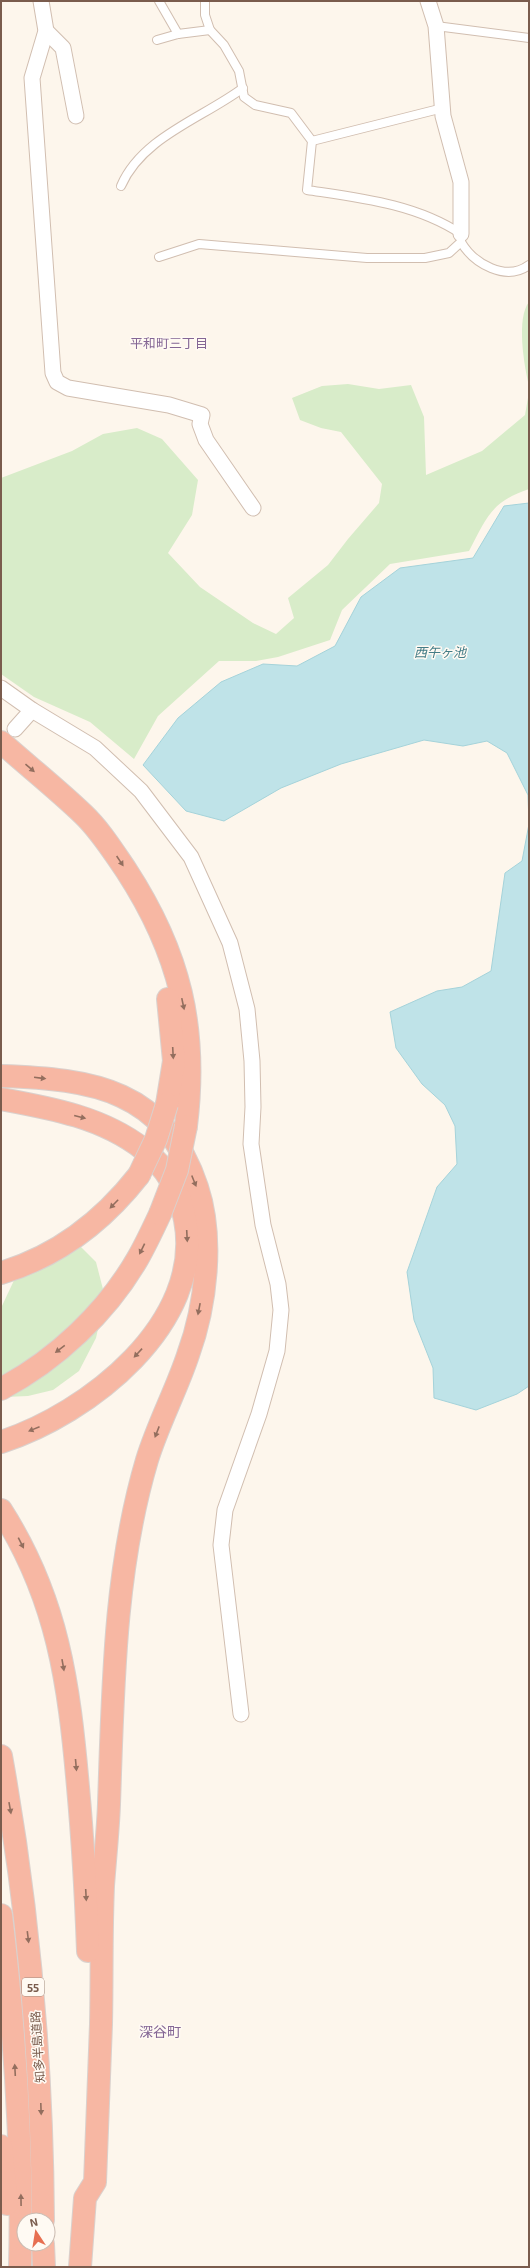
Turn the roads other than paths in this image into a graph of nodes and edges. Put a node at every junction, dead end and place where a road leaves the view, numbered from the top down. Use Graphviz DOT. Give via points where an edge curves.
graph roads {
  1 [pos="41,1"];
  2 [pos="159,1"];
  3 [pos="205,1"];
  4 [pos="428,1"];
  5 [pos="436,26"];
  6 [pos="210,30"];
  7 [pos="46,31"];
  8 [pos="178,34"];
  9 [pos="529,38"];
  10 [pos="157,40"];
  11 [pos="243,88"];
  12 [pos="443,108"];
  13 [pos="76,116"];
  14 [pos="312,141"];
  15 [pos="121,186"];
  16 [pos="461,238"];
  17 [pos="159,257"];
  18 [pos="529,265"];
  19 [pos="252,508"];
  20 [pos="1,688"];
  21 [pos="32,710"];
  22 [pos="8,735"];
  23 [pos="140,892"];
  24 [pos="1,1076"];
  25 [pos="1,1099"];
  26 [pos="1,1273"];
  27 [pos="1,1389"];
  28 [pos="1,1442"];
  29 [pos="1,1510"];
  30 [pos="241,1714"];
  31 [pos="1,1756"];
  32 [pos="1,1915"];
  33 [pos="1,2146"];
  34 [pos="86,2198"];
  35 [pos="43,2212"];
  36 [pos="43,2252"];
  37 [pos="10,2267"];
  38 [pos="20,2267"];
  39 [pos="44,2267"];
  40 [pos="80,2267"];
  1 -- 7 [label="street"];
  2 -- 8 [label="lane"];
  3 -- 6 [label="lane" via="205,15"];
  4 -- 5 [label="street"];
  5 -- 9 [label="lane"];
  5 -- 12 [label="street"];
  6 -- 8 [label="lane"];
  6 -- 11 [label="lane" via="224,45 239,71"];
  7 -- 13 [label="street" via="63,48"];
  7 -- 19 [label="street" via="32,78 53,374 57,382 68,388 169,405 202,415 200,424 206,440"];
  8 -- 10 [label="lane"];
  11 -- 14 [label="lane" via="244,97 255,105 291,114"];
  11 -- 15 [label="lane" via="146,151 127,171"];
  12 -- 14 [label="lane"];
  12 -- 16 [label="street" via="461,182"];
  14 -- 16 [label="lane" via="307,190 408,209 443,222"];
  16 -- 17 [label="lane" via="449,253 426,258 367,258 199,244"];
  16 -- 18 [label="lane" via="467,253 477,262 496,270 515,272"];
  20 -- 21 [label="street"];
  21 -- 22 [label="street"];
  21 -- 30 [label="street" via="95,748 141,791 191,857 230,943 247,1009 252,1061 254,1107 251,1144 254,1170 282,1310 277,1351 259,1414 225,1510 221,1545"];
  22 -- 23 [label="highway, one-way" via="84,815 114,852"];
  23 -- 26 [label="highway, one-way, bridge" via="164,981 172,1026 174,1061 167,1104 156,1140 139,1175 112,1207 77,1236 41,1258"];
  23 -- 27 [label="highway, one-way, bridge" via="162,933 175,969 189,1040 190,1072 186,1126 177,1170 160,1214 138,1258 116,1290 68,1343"];
  24 -- 34 [label="highway, one-way" via="30,1077 98,1087 127,1098 148,1111 170,1132 186,1160 204,1216 205,1263 199,1311 189,1353 148,1456 134,1503 124,1564 103,1886 95,2182"];
  25 -- 28 [label="highway, one-way" via="88,1119 143,1149 168,1175 178,1193 187,1227 188,1245 181,1286 173,1303 147,1343 129,1363 104,1386 75,1407 42,1426"];
  29 -- 34 [label="highway, one-way" via="17,1534 43,1591 60,1646 73,1726 85,1859 89,1978 90,2094"];
  31 -- 35 [label="highway, 知多半島道路 / 55, one-way" via="22,1881 31,1963 41,2102"];
  38 -- 32 [label="highway, 知多半島道路 / 55, one-way" via="20,2157 12,2007"];
  33 -- 37 [label="highway"];
  34 -- 40 [label="highway"];
  36 -- 39 [label="highway"];
}
